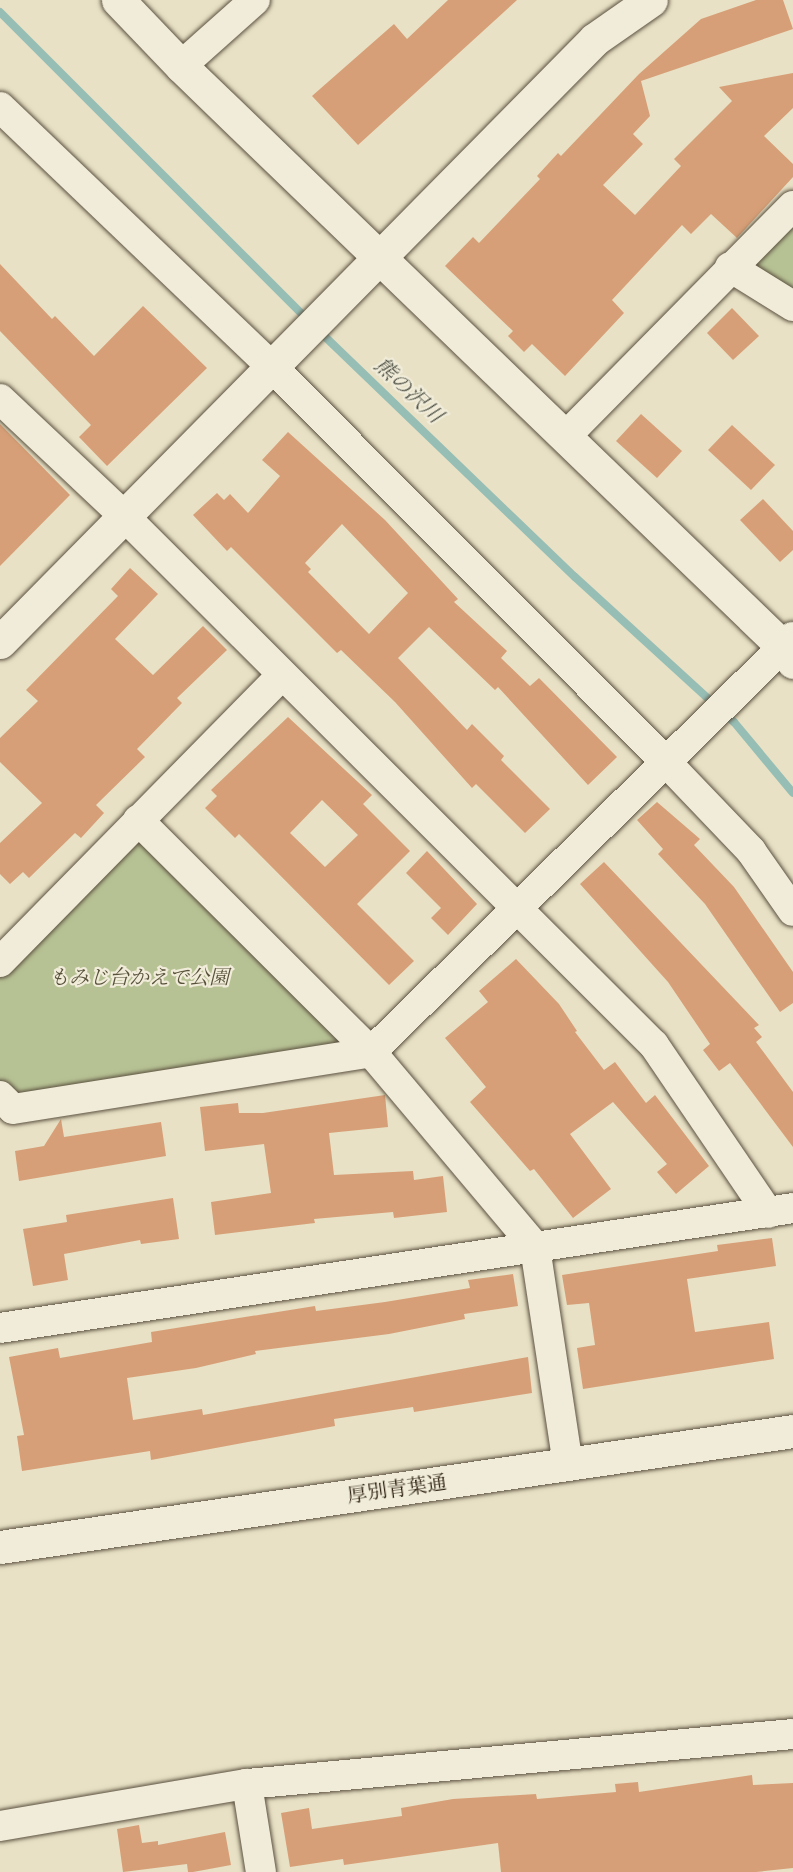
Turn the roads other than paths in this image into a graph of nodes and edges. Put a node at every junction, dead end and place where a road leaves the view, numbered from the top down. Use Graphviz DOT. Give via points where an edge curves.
graph roads {
  1 [pos="118,0"];
  2 [pos="255,0"];
  3 [pos="651,0"];
  4 [pos="181,66"];
  5 [pos="0,107"];
  6 [pos="793,206"];
  7 [pos="383,257"];
  8 [pos="730,267"];
  9 [pos="793,306"];
  10 [pos="270,365"];
  11 [pos="0,399"];
  12 [pos="566,436"];
  13 [pos="123,515"];
  14 [pos="0,642"];
  15 [pos="782,654"];
  16 [pos="281,676"];
  17 [pos="666,764"];
  18 [pos="138,820"];
  19 [pos="519,909"];
  20 [pos="793,910"];
  21 [pos="0,962"];
  22 [pos="371,1052"];
  23 [pos="0,1096"];
  24 [pos="781,1210"];
  25 [pos="534,1248"];
  26 [pos="0,1328"];
  27 [pos="793,1431"];
  28 [pos="568,1464"];
  29 [pos="0,1546"];
  30 [pos="793,1734"];
  31 [pos="247,1784"];
  32 [pos="0,1826"];
  33 [pos="261,1872"];
  1 -- 4 [label="street"];
  2 -- 4 [label="street"];
  3 -- 7 [label="street" via="595,39"];
  4 -- 7 [label="street"];
  5 -- 10 [label="street"];
  6 -- 8 [label="street"];
  7 -- 10 [label="street"];
  7 -- 12 [label="street"];
  8 -- 9 [label="street"];
  8 -- 12 [label="street"];
  10 -- 13 [label="street"];
  10 -- 17 [label="street"];
  11 -- 13 [label="street"];
  12 -- 15 [label="street"];
  13 -- 14 [label="street"];
  13 -- 16 [label="street"];
  15 -- 17 [label="street"];
  16 -- 18 [label="street"];
  16 -- 19 [label="street"];
  17 -- 19 [label="street"];
  17 -- 20 [label="street" via="751,851"];
  18 -- 21 [label="street"];
  18 -- 22 [label="street"];
  19 -- 22 [label="street"];
  19 -- 24 [label="street" via="654,1045"];
  22 -- 23 [label="street" via="13,1109"];
  22 -- 25 [label="street"];
  24 -- 25 [label="street"];
  25 -- 26 [label="street"];
  25 -- 28 [label="street"];
  27 -- 28 [label="street, 厚別青葉通"];
  28 -- 29 [label="street, 厚別青葉通"];
  30 -- 31 [label="street"];
  31 -- 32 [label="street"];
  31 -- 33 [label="street"];
}
